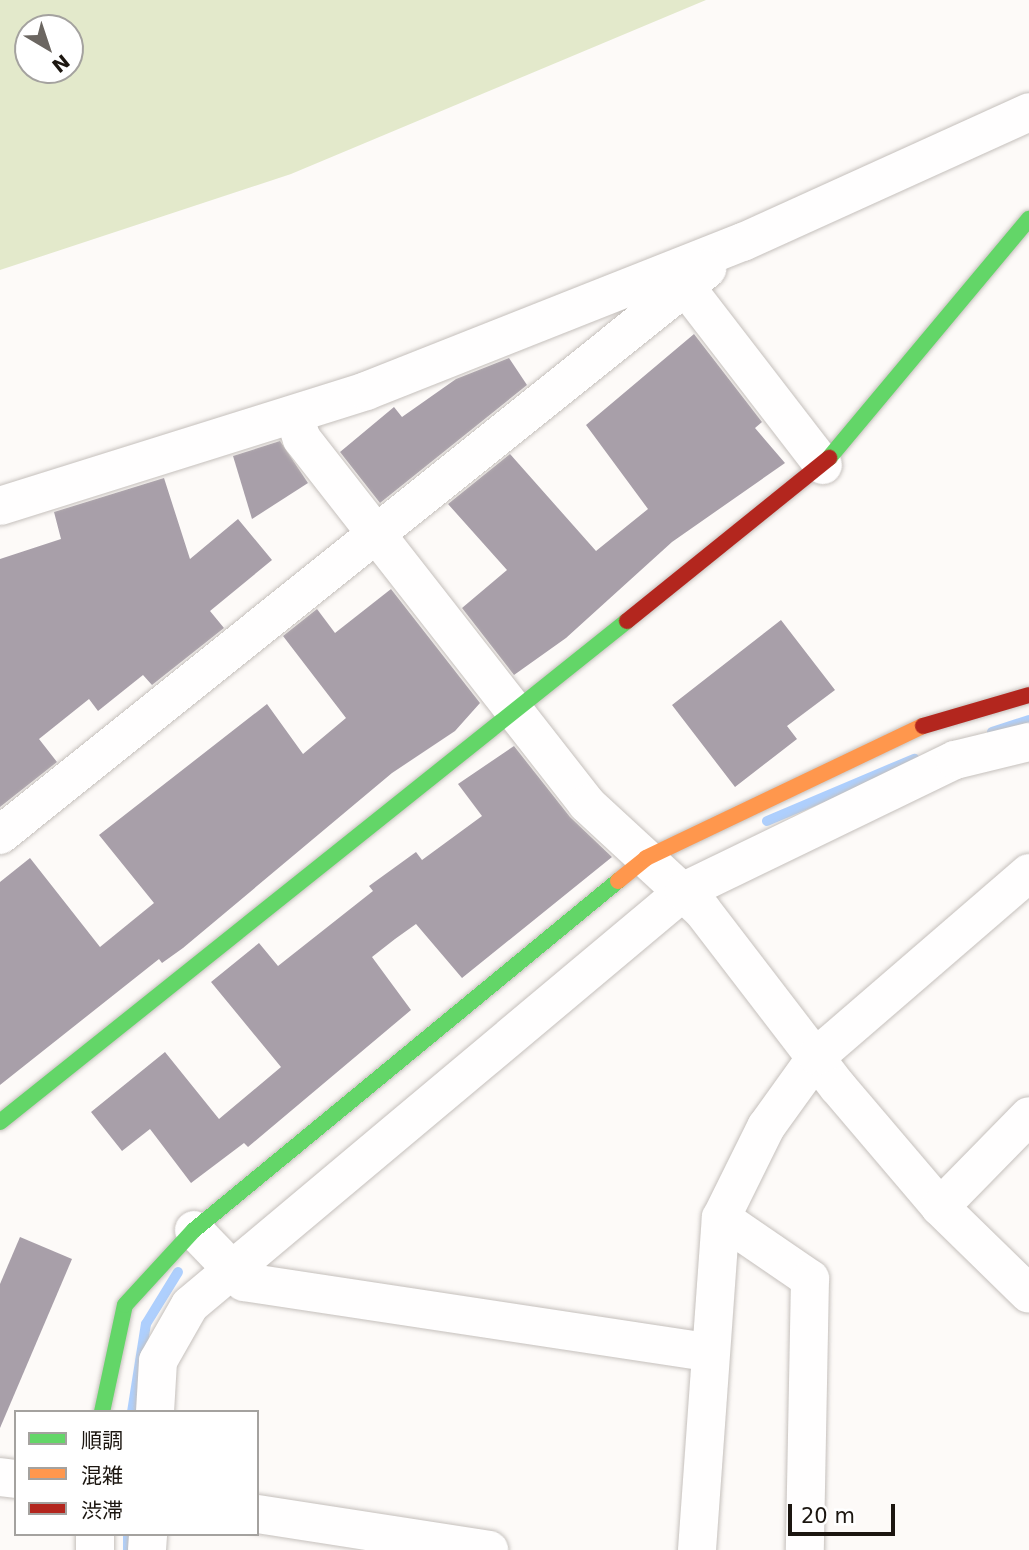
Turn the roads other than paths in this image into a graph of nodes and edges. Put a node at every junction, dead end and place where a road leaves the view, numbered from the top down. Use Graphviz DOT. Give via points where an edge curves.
graph roads {
  1 [pos="1029,112"];
  2 [pos="1029,219"];
  3 [pos="743,242"];
  4 [pos="685,286"];
  5 [pos="293,415"];
  6 [pos="823,465"];
  7 [pos="0,506"];
  8 [pos="377,537"];
  9 [pos="1029,695"];
  10 [pos="513,708"];
  11 [pos="1029,742"];
  12 [pos="0,835"];
  13 [pos="1029,873"];
  14 [pos="667,874"];
  15 [pos="817,1056"];
  16 [pos="1029,1116"];
  17 [pos="0,1122"];
  18 [pos="940,1207"];
  19 [pos="720,1218"];
  20 [pos="210,1250"];
  21 [pos="1029,1294"];
  22 [pos="708,1352"];
  23 [pos="102,1410"];
  24 [pos="155,1410"];
  25 [pos="259,1514"];
  26 [pos="489,1550"];
  27 [pos="696,1550"];
  28 [pos="805,1550"];
  1 -- 3 [label="street"];
  2 -- 6 [label="street"];
  3 -- 4 [label="street"];
  3 -- 5 [label="street"];
  4 -- 6 [label="street"];
  4 -- 8 [label="street"];
  5 -- 7 [label="street"];
  5 -- 8 [label="street" via="302,439"];
  6 -- 10 [label="street"];
  8 -- 10 [label="street"];
  8 -- 12 [label="street"];
  9 -- 14 [label="street" via="920,727"];
  10 -- 14 [label="street" via="587,804"];
  10 -- 17 [label="street"];
  11 -- 14 [label="street" via="955,760"];
  13 -- 15 [label="street"];
  14 -- 15 [label="street"];
  14 -- 20 [label="street"];
  14 -- 20 [label="street"];
  15 -- 18 [label="street"];
  15 -- 19 [label="street" via="766,1127"];
  16 -- 18 [label="street"];
  18 -- 21 [label="street"];
  19 -- 22 [label="street"];
  19 -- 28 [label="street" via="810,1279"];
  20 -- 22 [label="street" via="243,1282"];
  20 -- 23 [label="street" via="125,1305 105,1375"];
  20 -- 24 [label="street" via="190,1304 158,1362"];
  22 -- 27 [label="street"];
  25 -- 26 [label="street"];
}
